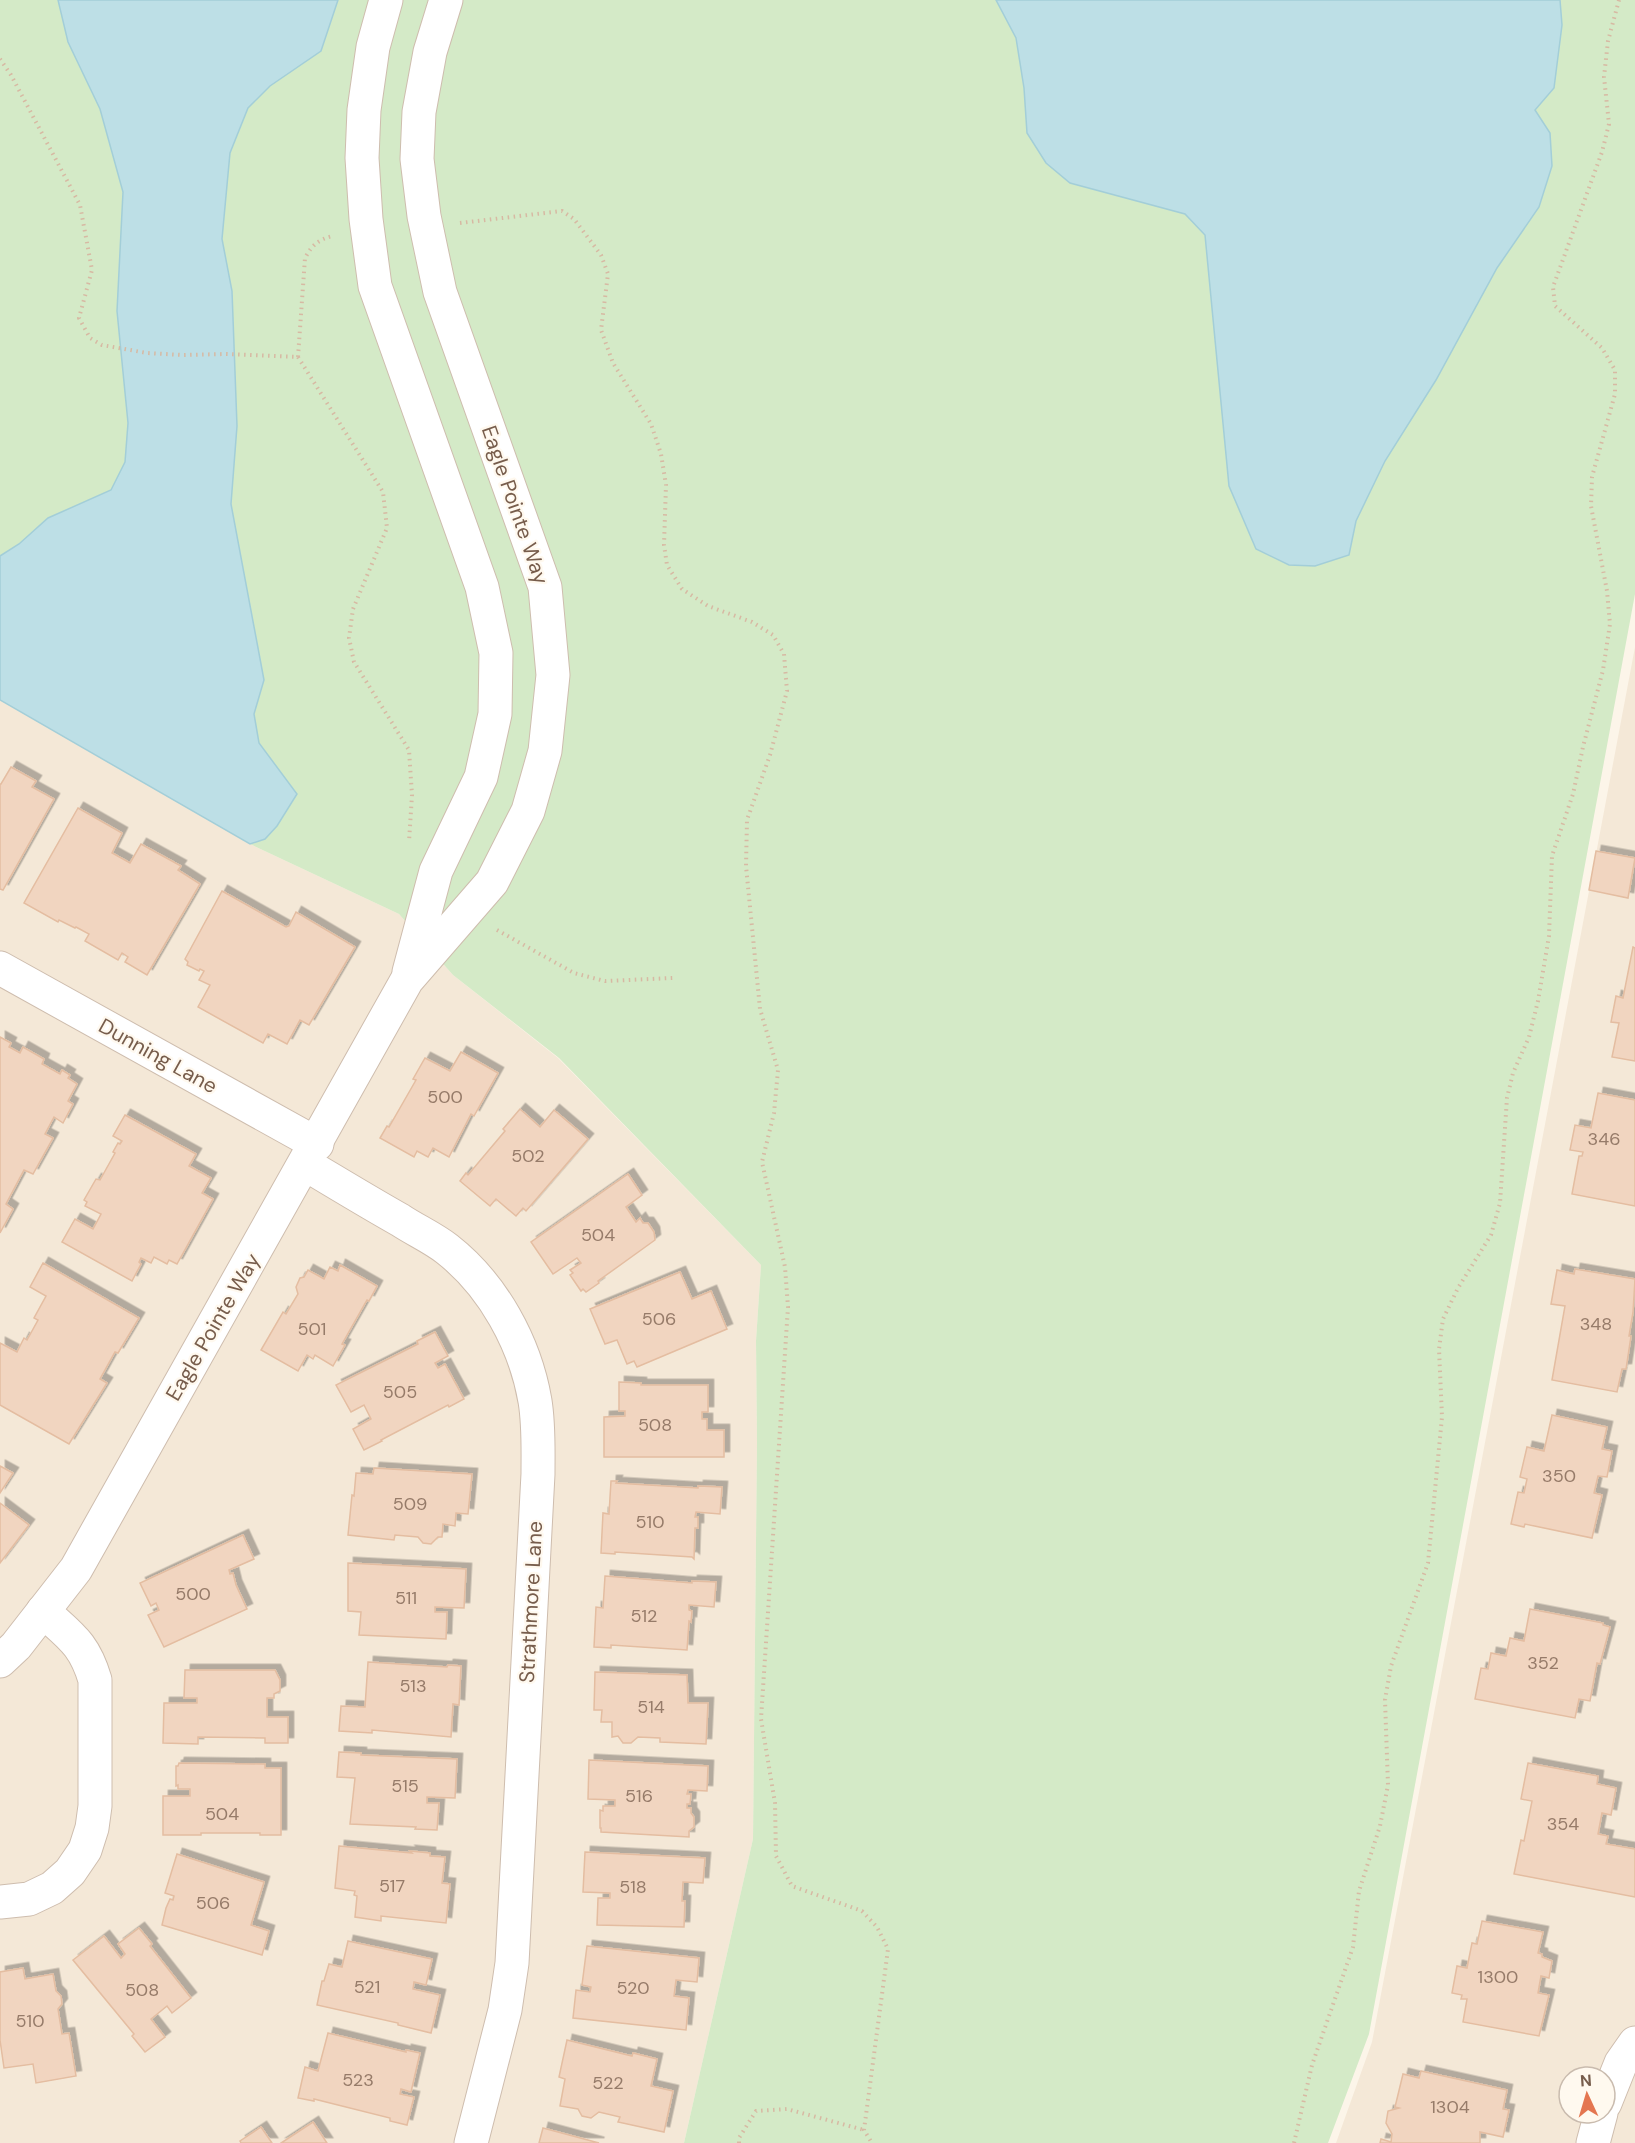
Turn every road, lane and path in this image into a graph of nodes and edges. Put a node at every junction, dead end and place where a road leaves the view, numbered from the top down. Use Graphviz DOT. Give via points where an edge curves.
graph roads {
  1 [pos="386,0"];
  2 [pos="446,0"];
  3 [pos="1619,0"];
  4 [pos="0,59"];
  5 [pos="426,226"];
  6 [pos="368,233"];
  7 [pos="298,357"];
  8 [pos="431,888"];
  9 [pos="467,910"];
  10 [pos="0,968"];
  11 [pos="673,978"];
  12 [pos="407,980"];
  13 [pos="311,1154"];
  14 [pos="43,1611"];
  15 [pos="0,1661"];
  16 [pos="0,1902"];
  17 [pos="1635,2043"];
  18 [pos="1617,2073"];
  19 [pos="1598,2125"];
  20 [pos="864,2130"];
  21 [pos="471,2143"];
  22 [pos="739,2143"];
  23 [pos="872,2143"];
  24 [pos="1294,2143"];
  25 [pos="1593,2143"];
  1 -- 6 [label="street, Eagle Pointe Way" via="373,47 364,110"];
  2 -- 5 [label="street, Eagle Pointe Way" via="430,52 419,112 417,159"];
  3 -- 24 [label="path" via="1608,41 1604,78 1609,124 1553,287 1555,306 1602,348 1615,370 1615,394 1592,477 1591,506 1610,624 1573,794 1552,856 1549,936 1538,1001 1507,1098 1500,1203 1491,1235 1443,1319 1439,1349 1442,1417 1428,1563 1391,1666 1385,1700 1388,1785 1380,1826 1359,1891 1353,1947 1312,2065"];
  4 -- 7 [label="path" via="80,206 93,270 79,318 90,338 102,345 147,353"];
  5 -- 9 [label="street, Eagle Pointe Way" via="440,292 545,587 553,675 545,751 528,811 492,882"];
  5 -- 20 [label="path" via="562,211 574,219 601,255 608,274 601,330 613,363 651,424 661,454 666,485 667,565 682,589 708,606 752,622 773,635 784,654 787,692 747,820 746,866 760,1009 778,1070 774,1113 762,1162 785,1267 788,1307 761,1719 775,1803 776,1856 792,1886 862,1911 877,1927 888,1949"];
  6 -- 7 [label="path" via="324,238 308,252"];
  6 -- 8 [label="street, Eagle Pointe Way" via="375,286 482,587 496,653 495,714 481,777"];
  7 -- 8 [label="path" via="383,492 387,528 353,609 349,638 354,662 409,750 409,871 412,879"];
  8 -- 12 [label="street, Eagle Pointe Way"];
  9 -- 11 [label="path" via="574,973 605,981"];
  9 -- 12 [label="street, Eagle Pointe Way"];
  10 -- 13 [label="street, Dunning Lane"];
  12 -- 13 [label="street, Eagle Pointe Way"];
  13 -- 14 [label="street, Eagle Pointe Way" via="76,1569"];
  13 -- 21 [label="street, Strathmore Lane" via="446,1248 471,1270 513,1333 535,1400 538,1474 512,1963 505,2010"];
  14 -- 15 [label="street, Eagle Pointe Way"];
  14 -- 16 [label="street" via="79,1644 89,1660 94,1680 92,1827 85,1850 70,1872 52,1888 29,1899"];
  17 -- 18 [label="street"];
  19 -- 25 [label="street"];
  20 -- 22 [label="path" via="787,2109 756,2111"];
  20 -- 23 [label="path"];
}
